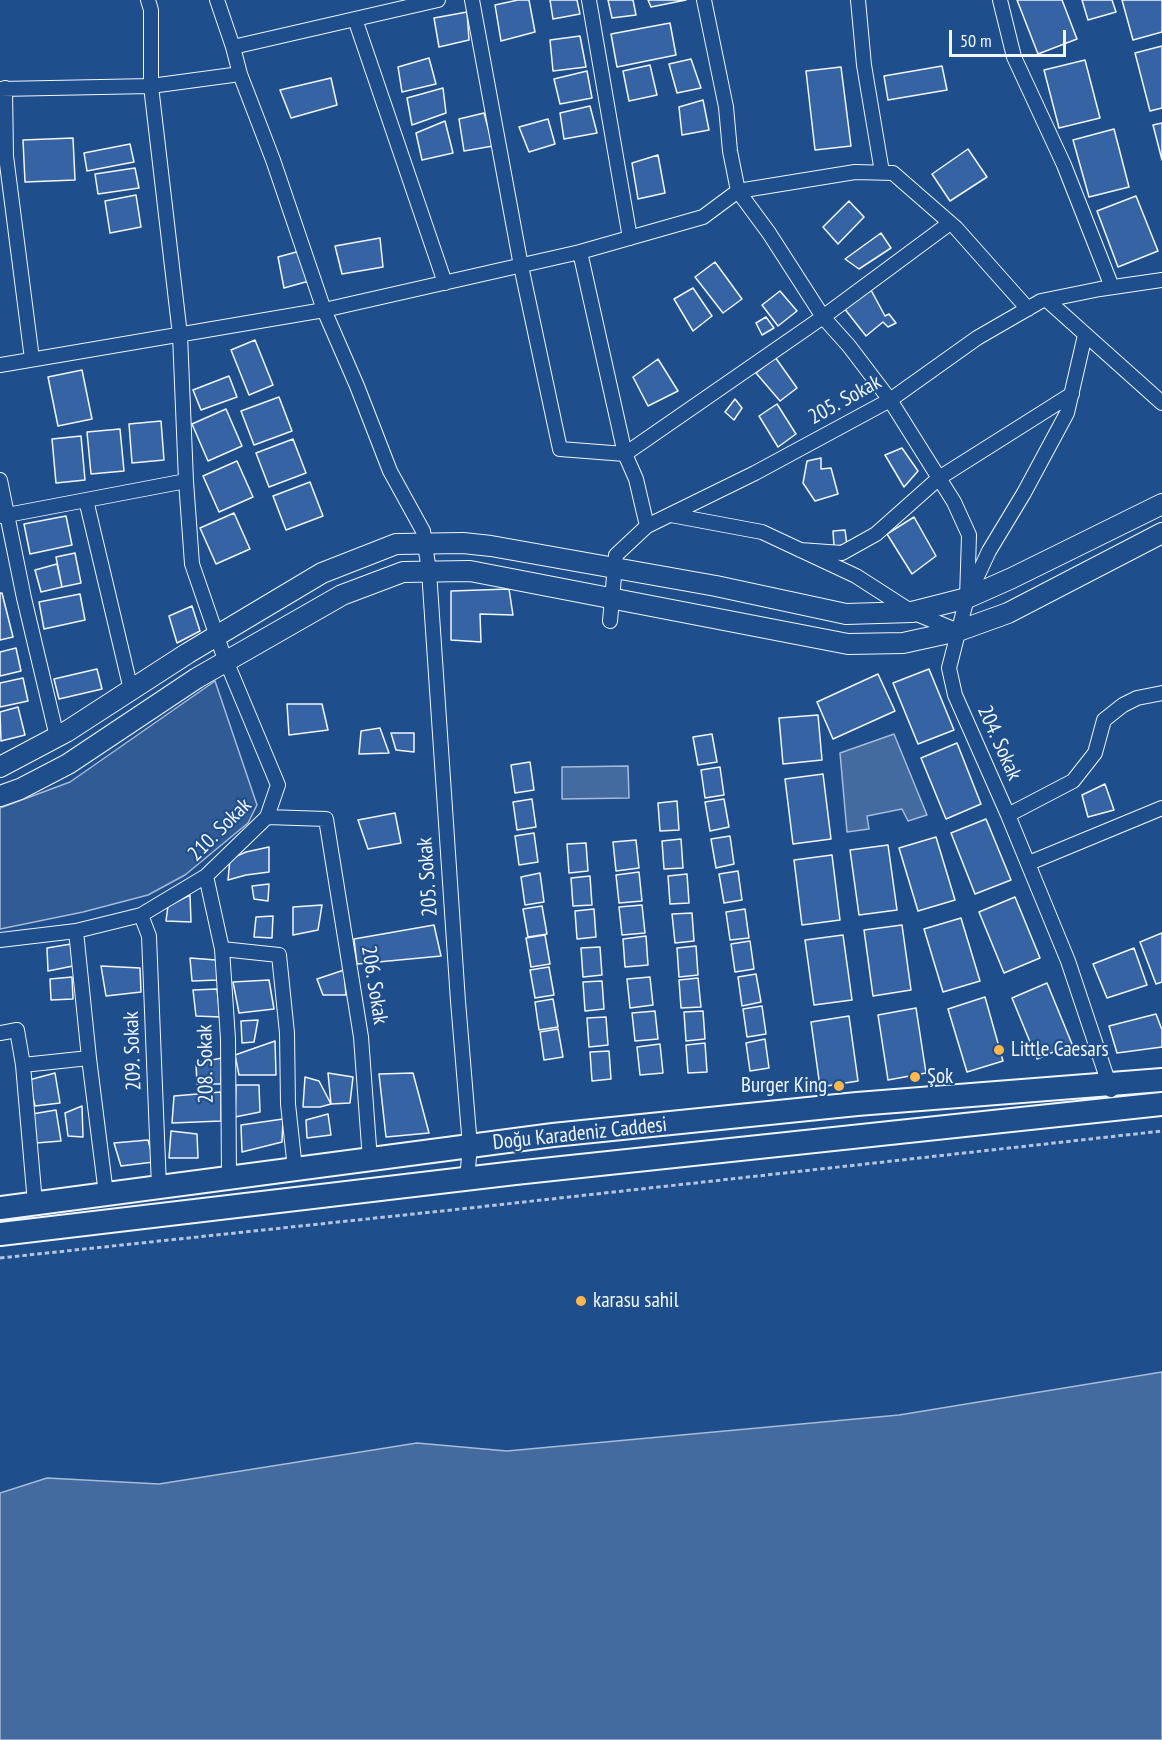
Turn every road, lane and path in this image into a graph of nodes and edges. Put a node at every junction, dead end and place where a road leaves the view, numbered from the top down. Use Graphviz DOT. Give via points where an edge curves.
graph roads {
  1 [pos="148,0"];
  2 [pos="218,0"];
  3 [pos="438,0"];
  4 [pos="472,0"];
  5 [pos="590,0"];
  6 [pos="704,0"];
  7 [pos="858,0"];
  8 [pos="1000,0"];
  9 [pos="356,19"];
  10 [pos="234,47"];
  11 [pos="240,74"];
  12 [pos="151,86"];
  13 [pos="2,88"];
  14 [pos="882,172"];
  15 [pos="738,191"];
  16 [pos="951,223"];
  17 [pos="630,238"];
  18 [pos="580,252"];
  19 [pos="521,266"];
  20 [pos="1162,280"];
  21 [pos="445,283"];
  22 [pos="1112,287"];
  23 [pos="1047,300"];
  24 [pos="1028,309"];
  25 [pos="324,310"];
  26 [pos="823,317"];
  27 [pos="180,335"];
  28 [pos="1085,335"];
  29 [pos="32,358"];
  30 [pos="0,364"];
  31 [pos="1072,394"];
  32 [pos="890,400"];
  33 [pos="1162,403"];
  34 [pos="625,454"];
  35 [pos="939,478"];
  36 [pos="0,480"];
  37 [pos="186,481"];
  38 [pos="86,500"];
  39 [pos="1162,504"];
  40 [pos="4,515"];
  41 [pos="671,515"];
  42 [pos="647,526"];
  43 [pos="1162,533"];
  44 [pos="425,544"];
  45 [pos="800,550"];
  46 [pos="615,568"];
  47 [pos="429,571"];
  48 [pos="612,598"];
  49 [pos="967,598"];
  50 [pos="912,612"];
  51 [pos="610,621"];
  52 [pos="958,631"];
  53 [pos="222,649"];
  54 [pos="131,690"];
  55 [pos="1162,693"];
  56 [pos="57,737"];
  57 [pos="0,767"];
  58 [pos="0,796"];
  59 [pos="1162,808"];
  60 [pos="1008,815"];
  61 [pos="267,817"];
  62 [pos="1029,863"];
  63 [pos="206,876"];
  64 [pos="141,915"];
  65 [pos="76,931"];
  66 [pos="0,940"];
  67 [pos="222,949"];
  68 [pos="0,1033"];
  69 [pos="89,1058"];
  70 [pos="23,1065"];
  71 [pos="1162,1080"];
  72 [pos="1110,1085"];
  73 [pos="1162,1104"];
  74 [pos="1113,1109"];
  75 [pos="1162,1131"];
  76 [pos="470,1146"];
  77 [pos="370,1160"];
  78 [pos="295,1169"];
  79 [pos="229,1178"];
  80 [pos="467,1179"];
  81 [pos="159,1187"];
  82 [pos="106,1194"];
  83 [pos="35,1203"];
  84 [pos="0,1208"];
  85 [pos="0,1234"];
  86 [pos="0,1258"];
  1 -- 12 [label="street, 210. Sokak"];
  2 -- 10 [label="street, 205. Sokak"];
  3 -- 9 [label="street"];
  4 -- 19 [label="street"];
  5 -- 17 [label="street"];
  6 -- 15 [label="street" via="726,106"];
  7 -- 14 [label="street" via="864,65"];
  8 -- 22 [label="street" via="1014,57 1064,165"];
  9 -- 10 [label="street"];
  9 -- 21 [label="street"];
  10 -- 11 [label="street, 205. Sokak"];
  11 -- 12 [label="street"];
  11 -- 25 [label="street, 205. Sokak"];
  12 -- 13 [label="street"];
  12 -- 27 [label="street, 210. Sokak"];
  13 -- 29 [label="street" via="6,156"];
  14 -- 15 [label="street" via="855,172"];
  14 -- 16 [label="street" via="893,172"];
  15 -- 17 [label="street" via="703,217"];
  15 -- 26 [label="street, 204. Sokak"];
  16 -- 24 [label="street"];
  16 -- 26 [label="street"];
  17 -- 18 [label="street"];
  18 -- 19 [label="street"];
  18 -- 34 [label="street"];
  19 -- 21 [label="street"];
  19 -- 34 [label="street" via="560,449"];
  20 -- 22 [label="street, 205. Sokak"];
  21 -- 25 [label="street"];
  22 -- 23 [label="street, 205. Sokak"];
  23 -- 24 [label="street, 205. Sokak"];
  23 -- 28 [label="street"];
  24 -- 32 [label="street, 205. Sokak" via="977,338"];
  25 -- 27 [label="street"];
  25 -- 44 [label="street, 205. Sokak" via="390,471 423,531"];
  26 -- 32 [label="street, 204. Sokak"];
  26 -- 34 [label="street"];
  27 -- 29 [label="street"];
  27 -- 37 [label="street, 210. Sokak"];
  28 -- 31 [label="street"];
  28 -- 33 [label="street"];
  29 -- 30 [label="street"];
  31 -- 35 [label="street"];
  31 -- 49 [label="street" via="1067,413"];
  32 -- 35 [label="street, 204. Sokak"];
  32 -- 41 [label="street, 205. Sokak"];
  34 -- 42 [label="street" via="636,479"];
  35 -- 45 [label="street" via="876,534 842,553"];
  35 -- 49 [label="street, 204. Sokak" via="969,535"];
  36 -- 40 [label="street"];
  37 -- 38 [label="street"];
  37 -- 53 [label="street, 210. Sokak" via="192,564"];
  38 -- 40 [label="street"];
  38 -- 54 [label="street"];
  39 -- 49 [label="main road"];
  40 -- 56 [label="street"];
  41 -- 42 [label="street, 205. Sokak"];
  41 -- 45 [label="street" via="762,532"];
  42 -- 46 [label="street, 205. Sokak" via="616,555"];
  43 -- 52 [label="main road" via="1008,613"];
  44 -- 46 [label="main road" via="491,546"];
  44 -- 47 [label="street, 205. Sokak"];
  44 -- 53 [label="main road" via="396,544 322,573"];
  45 -- 50 [label="street" via="856,576"];
  46 -- 48 [label="street, 205. Sokak"];
  46 -- 50 [label="main road" via="846,614"];
  47 -- 48 [label="main road" via="470,571"];
  47 -- 53 [label="main road" via="403,572"];
  47 -- 76 [label="street, 205. Sokak"];
  48 -- 51 [label="street, 205. Sokak"];
  48 -- 52 [label="main road" via="848,644 903,643"];
  49 -- 50 [label="main road"];
  49 -- 52 [label="street, 204. Sokak"];
  50 -- 52 [label="street"];
  52 -- 60 [label="street, 204. Sokak" via="949,668 955,695"];
  53 -- 54 [label="main road"];
  53 -- 58 [label="main road" via="197,678 68,764"];
  53 -- 61 [label="street, 210. Sokak" via="278,786"];
  54 -- 56 [label="main road"];
  55 -- 60 [label="street" via="1137,698 1104,720 1095,753 1073,781"];
  56 -- 57 [label="main road"];
  59 -- 62 [label="street"];
  60 -- 62 [label="street, 204. Sokak"];
  61 -- 63 [label="street, 210. Sokak"];
  61 -- 77 [label="street, 206. Sokak" via="326,819 361,1037"];
  62 -- 72 [label="street, 204. Sokak"];
  63 -- 64 [label="street, 210. Sokak"];
  63 -- 67 [label="street, 208. Sokak"];
  64 -- 65 [label="street, 210. Sokak"];
  64 -- 81 [label="street, 209. Sokak" via="149,936"];
  65 -- 66 [label="street, 210. Sokak"];
  65 -- 69 [label="street"];
  67 -- 78 [label="street" via="279,955"];
  67 -- 79 [label="street, 208. Sokak" via="228,1039"];
  68 -- 70 [label="street" via="17,1030"];
  69 -- 70 [label="street"];
  69 -- 82 [label="street"];
  70 -- 83 [label="street"];
  71 -- 72 [label="main road, Doğu Karadeniz Caddesi"];
  72 -- 74 [label="street, 204. Sokak"];
  72 -- 76 [label="main road, Doğu Karadeniz Caddesi" via="857,1104"];
  73 -- 74 [label="main road, Doğu Karadeniz Caddesi"];
  74 -- 80 [label="main road, Doğu Karadeniz Caddesi"];
  75 -- 86 [label="path"];
  76 -- 77 [label="main road, Doğu Karadeniz Caddesi"];
  76 -- 80 [label="street, 205. Sokak"];
  77 -- 78 [label="main road, Doğu Karadeniz Caddesi"];
  78 -- 79 [label="main road, Doğu Karadeniz Caddesi"];
  79 -- 81 [label="main road, Doğu Karadeniz Caddesi"];
  80 -- 85 [label="main road, Doğu Karadeniz Caddesi"];
  81 -- 82 [label="main road, Doğu Karadeniz Caddesi"];
  82 -- 83 [label="main road, Doğu Karadeniz Caddesi"];
  83 -- 84 [label="main road, Doğu Karadeniz Caddesi"];
}
